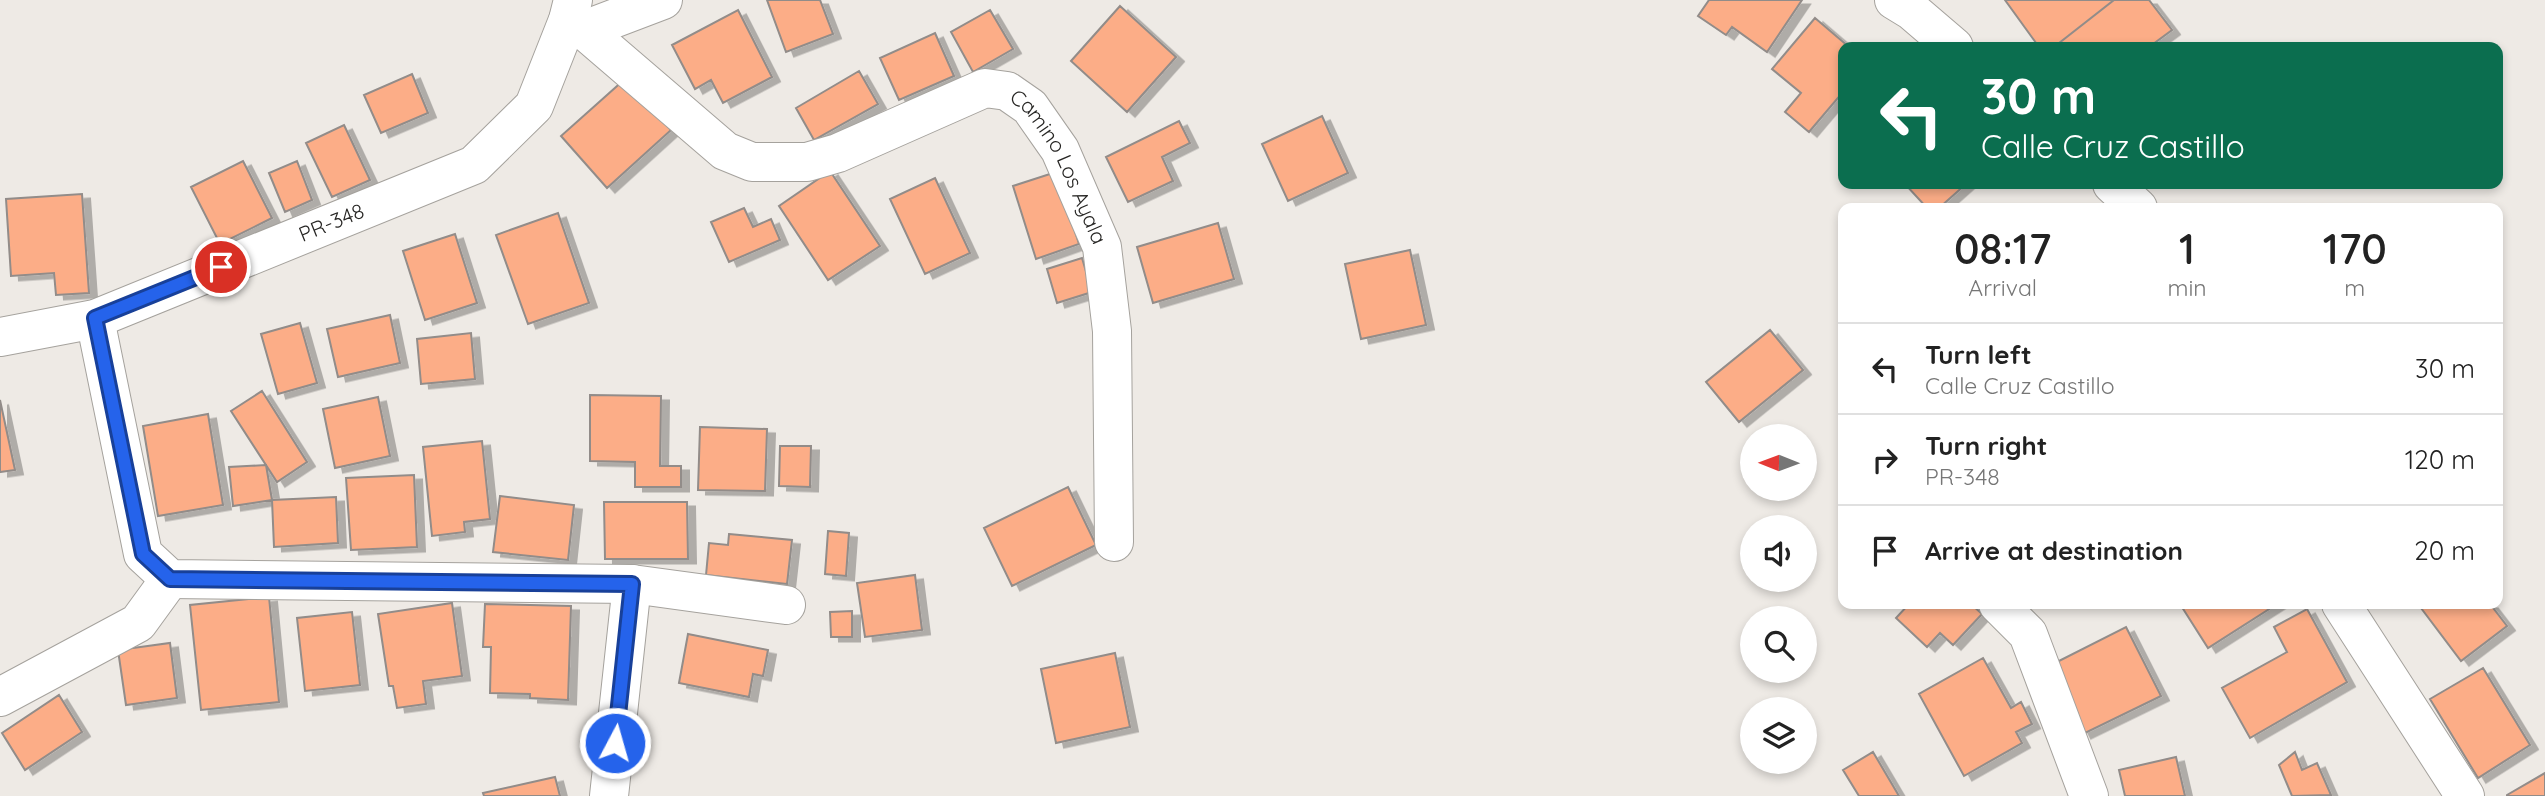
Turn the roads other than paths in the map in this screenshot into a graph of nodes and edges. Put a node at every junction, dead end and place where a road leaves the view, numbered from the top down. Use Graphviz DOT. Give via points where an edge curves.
graph roads {
  1 [pos="663,0"];
  2 [pos="1894,0"];
  3 [pos="575,17"];
  4 [pos="1948,42"];
  5 [pos="2117,189"];
  6 [pos="2133,203"];
  7 [pos="95,318"];
  8 [pos="0,337"];
  9 [pos="1114,542"];
  10 [pos="170,579"];
  11 [pos="632,584"];
  12 [pos="786,605"];
  13 [pos="2003,609"];
  14 [pos="2344,609"];
  15 [pos="0,697"];
  16 [pos="609,796"];
  17 [pos="2089,796"];
  18 [pos="2465,796"];
  1 -- 3 [label="street"];
  2 -- 4 [label="street"];
  3 -- 7 [label="street, PR-348 / PR-348" via="534,106 474,164"];
  3 -- 9 [label="street, Camino Los Ayala" via="725,151 752,162 807,162 838,153 985,88 1007,91 1030,107 1060,150 1102,247 1112,331"];
  5 -- 6 [label="street"];
  7 -- 8 [label="street, PR-348 / PR-348"];
  7 -- 10 [label="street" via="143,554"];
  10 -- 11 [label="street"];
  10 -- 15 [label="street" via="138,623"];
  11 -- 12 [label="street"];
  11 -- 16 [label="street"];
  13 -- 17 [label="street" via="2028,634"];
  14 -- 18 [label="street"];
}
